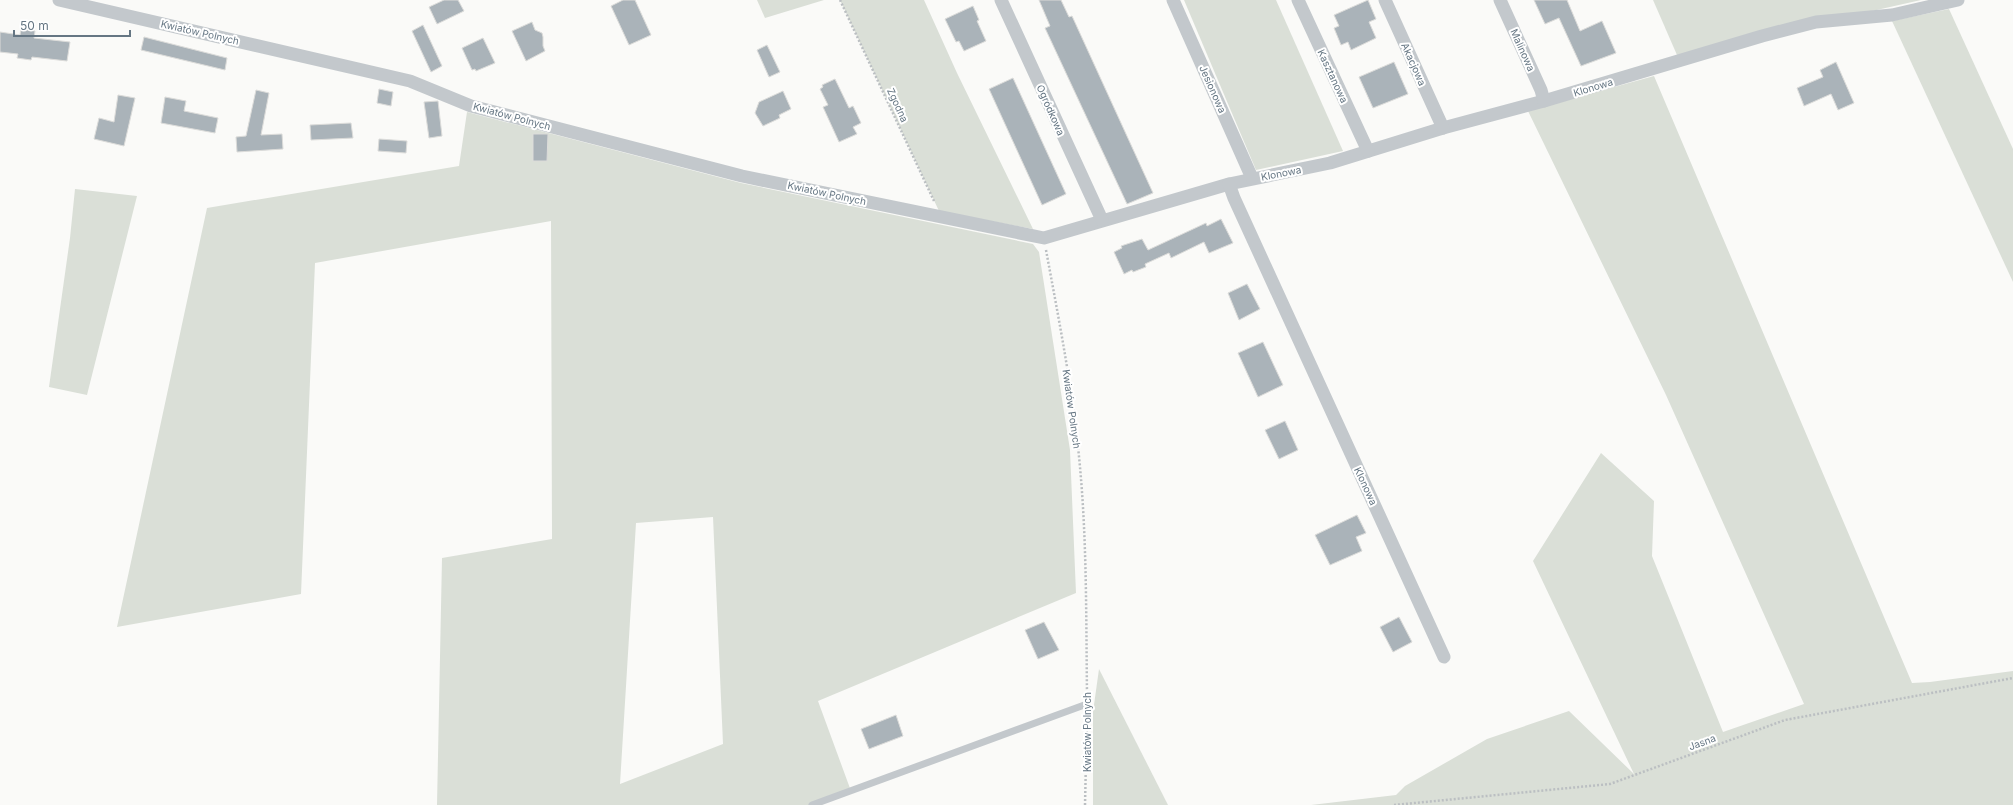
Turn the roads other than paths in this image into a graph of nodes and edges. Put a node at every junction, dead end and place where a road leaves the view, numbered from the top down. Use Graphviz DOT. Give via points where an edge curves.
graph roads {
  1 [pos="59,0"];
  2 [pos="1001,0"];
  3 [pos="1173,0"];
  4 [pos="1298,0"];
  5 [pos="1385,0"];
  6 [pos="1500,0"];
  7 [pos="1958,0"];
  8 [pos="1544,101"];
  9 [pos="1443,128"];
  10 [pos="1368,152"];
  11 [pos="1252,178"];
  12 [pos="1230,184"];
  13 [pos="1102,220"];
  14 [pos="1044,238"];
  15 [pos="1444,657"];
  16 [pos="1087,704"];
  17 [pos="812,805"];
  1 -- 14 [label="street, Kwiatów Polnych" via="410,81 471,106 742,176"];
  2 -- 13 [label="street, Ogródkowa"];
  3 -- 11 [label="street, Jesionowa"];
  4 -- 10 [label="street, Kasztanowa"];
  5 -- 9 [label="street, Akacjowa"];
  6 -- 8 [label="street, Malinowa"];
  7 -- 8 [label="street, Klonowa" via="1892,15 1816,22"];
  8 -- 9 [label="street, Klonowa"];
  9 -- 10 [label="street, Klonowa"];
  10 -- 11 [label="street, Klonowa" via="1330,163"];
  11 -- 12 [label="street, Klonowa"];
  12 -- 13 [label="street, Klonowa"];
  12 -- 15 [label="street, Klonowa" via="1240,212"];
  13 -- 14 [label="street, Klonowa"];
  16 -- 17 [label="lane"];
}
